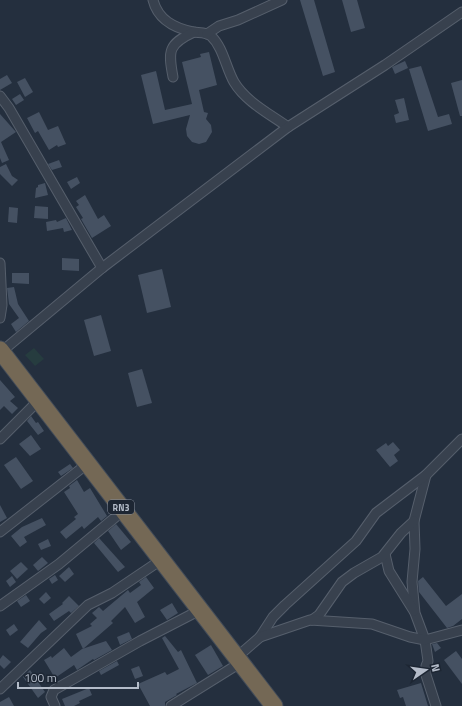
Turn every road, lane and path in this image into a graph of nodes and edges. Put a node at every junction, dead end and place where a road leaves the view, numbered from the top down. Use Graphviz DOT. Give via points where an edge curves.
graph roads {
  1 [pos="153,0"];
  2 [pos="282,0"];
  3 [pos="462,12"];
  4 [pos="194,32"];
  5 [pos="207,34"];
  6 [pos="173,77"];
  7 [pos="0,96"];
  8 [pos="288,127"];
  9 [pos="0,263"];
  10 [pos="102,268"];
  11 [pos="0,318"];
  12 [pos="2,357"];
  13 [pos="38,401"];
  14 [pos="462,438"];
  15 [pos="0,439"];
  16 [pos="87,464"];
  17 [pos="426,475"];
  18 [pos="124,510"];
  19 [pos="414,521"];
  20 [pos="0,532"];
  21 [pos="385,554"];
  22 [pos="161,560"];
  23 [pos="0,606"];
  24 [pos="200,610"];
  25 [pos="415,613"];
  26 [pos="312,620"];
  27 [pos="462,630"];
  28 [pos="260,637"];
  29 [pos="425,640"];
  30 [pos="239,660"];
  31 [pos="0,689"];
  32 [pos="55,706"];
  33 [pos="171,706"];
  34 [pos="274,706"];
  35 [pos="436,706"];
  1 -- 4 [label="street" via="161,18 171,25"];
  2 -- 5 [label="street" via="219,26"];
  3 -- 8 [label="street"];
  4 -- 5 [label="street"];
  4 -- 6 [label="street" via="180,38 170,52"];
  5 -- 8 [label="street" via="216,41 241,92"];
  7 -- 10 [label="street"];
  8 -- 10 [label="street"];
  9 -- 11 [label="street"];
  10 -- 12 [label="street"];
  12 -- 13 [label="highway, RN3"];
  13 -- 15 [label="street"];
  13 -- 16 [label="highway, RN3"];
  14 -- 17 [label="street"];
  16 -- 18 [label="highway, RN3"];
  16 -- 20 [label="street"];
  17 -- 19 [label="street"];
  17 -- 28 [label="street" via="376,513 356,542 284,604"];
  18 -- 22 [label="highway, RN3"];
  18 -- 23 [label="street" via="59,564"];
  19 -- 21 [label="street"];
  19 -- 25 [label="street" via="412,582"];
  21 -- 25 [label="street" via="390,571"];
  21 -- 26 [label="street" via="342,582"];
  22 -- 24 [label="highway, RN3"];
  22 -- 31 [label="street" via="112,593 88,605"];
  24 -- 30 [label="highway, RN3"];
  24 -- 32 [label="street" via="96,665 51,693"];
  25 -- 29 [label="street"];
  26 -- 28 [label="street"];
  26 -- 29 [label="street" via="372,624"];
  27 -- 29 [label="street"];
  28 -- 30 [label="street"];
  29 -- 35 [label="street" via="428,661 426,675"];
  30 -- 33 [label="street"];
  30 -- 34 [label="highway, RN3"];
}
